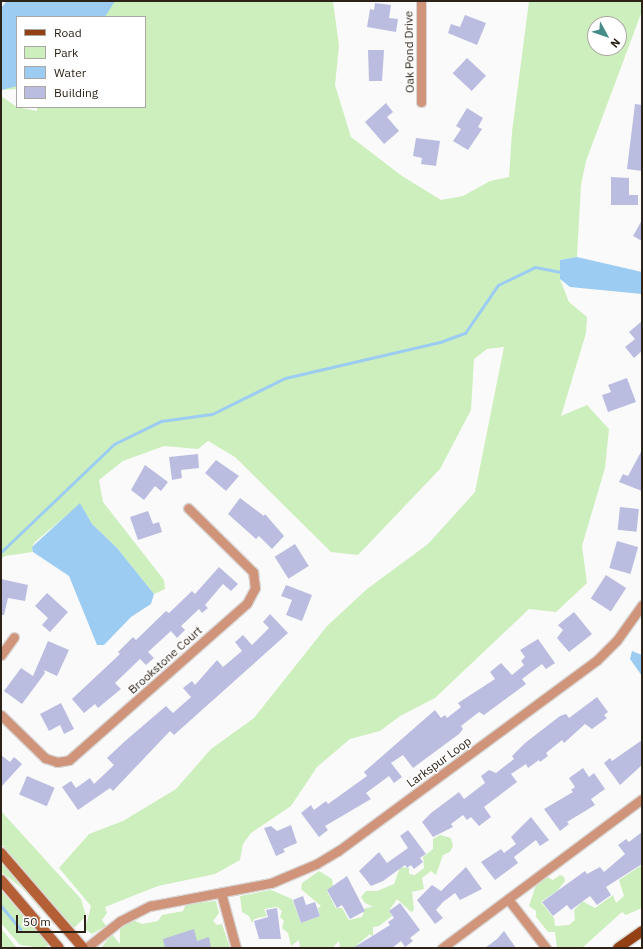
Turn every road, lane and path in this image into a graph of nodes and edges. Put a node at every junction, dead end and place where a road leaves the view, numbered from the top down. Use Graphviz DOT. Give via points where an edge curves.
graph roads {
  1 [pos="421,1"];
  2 [pos="421,102"];
  3 [pos="188,508"];
  4 [pos="642,605"];
  5 [pos="14,637"];
  6 [pos="1,655"];
  7 [pos="1,716"];
  8 [pos="642,799"];
  9 [pos="1,853"];
  10 [pos="1,880"];
  11 [pos="221,894"];
  12 [pos="508,899"];
  13 [pos="642,930"];
  14 [pos="59,948"];
  15 [pos="83,948"];
  16 [pos="86,948"];
  17 [pos="236,948"];
  18 [pos="442,948"];
  19 [pos="546,948"];
  20 [pos="618,948"];
  1 -- 2 [label="street, Oak Pond Drive"];
  3 -- 7 [label="street, Brookstone Court" via="252,572 255,588 247,603 69,760 57,762 45,758"];
  4 -- 11 [label="street, Larkspur Loop" via="617,640 597,660 338,851 291,876 253,888"];
  5 -- 6 [label="street"];
  8 -- 12 [label="street"];
  9 -- 15 [label="street"];
  10 -- 14 [label="street"];
  11 -- 16 [label="street, Larkspur Loop" via="175,900 135,913"];
  11 -- 17 [label="street"];
  12 -- 18 [label="street"];
  12 -- 19 [label="street"];
  13 -- 20 [label="main road"];
}
